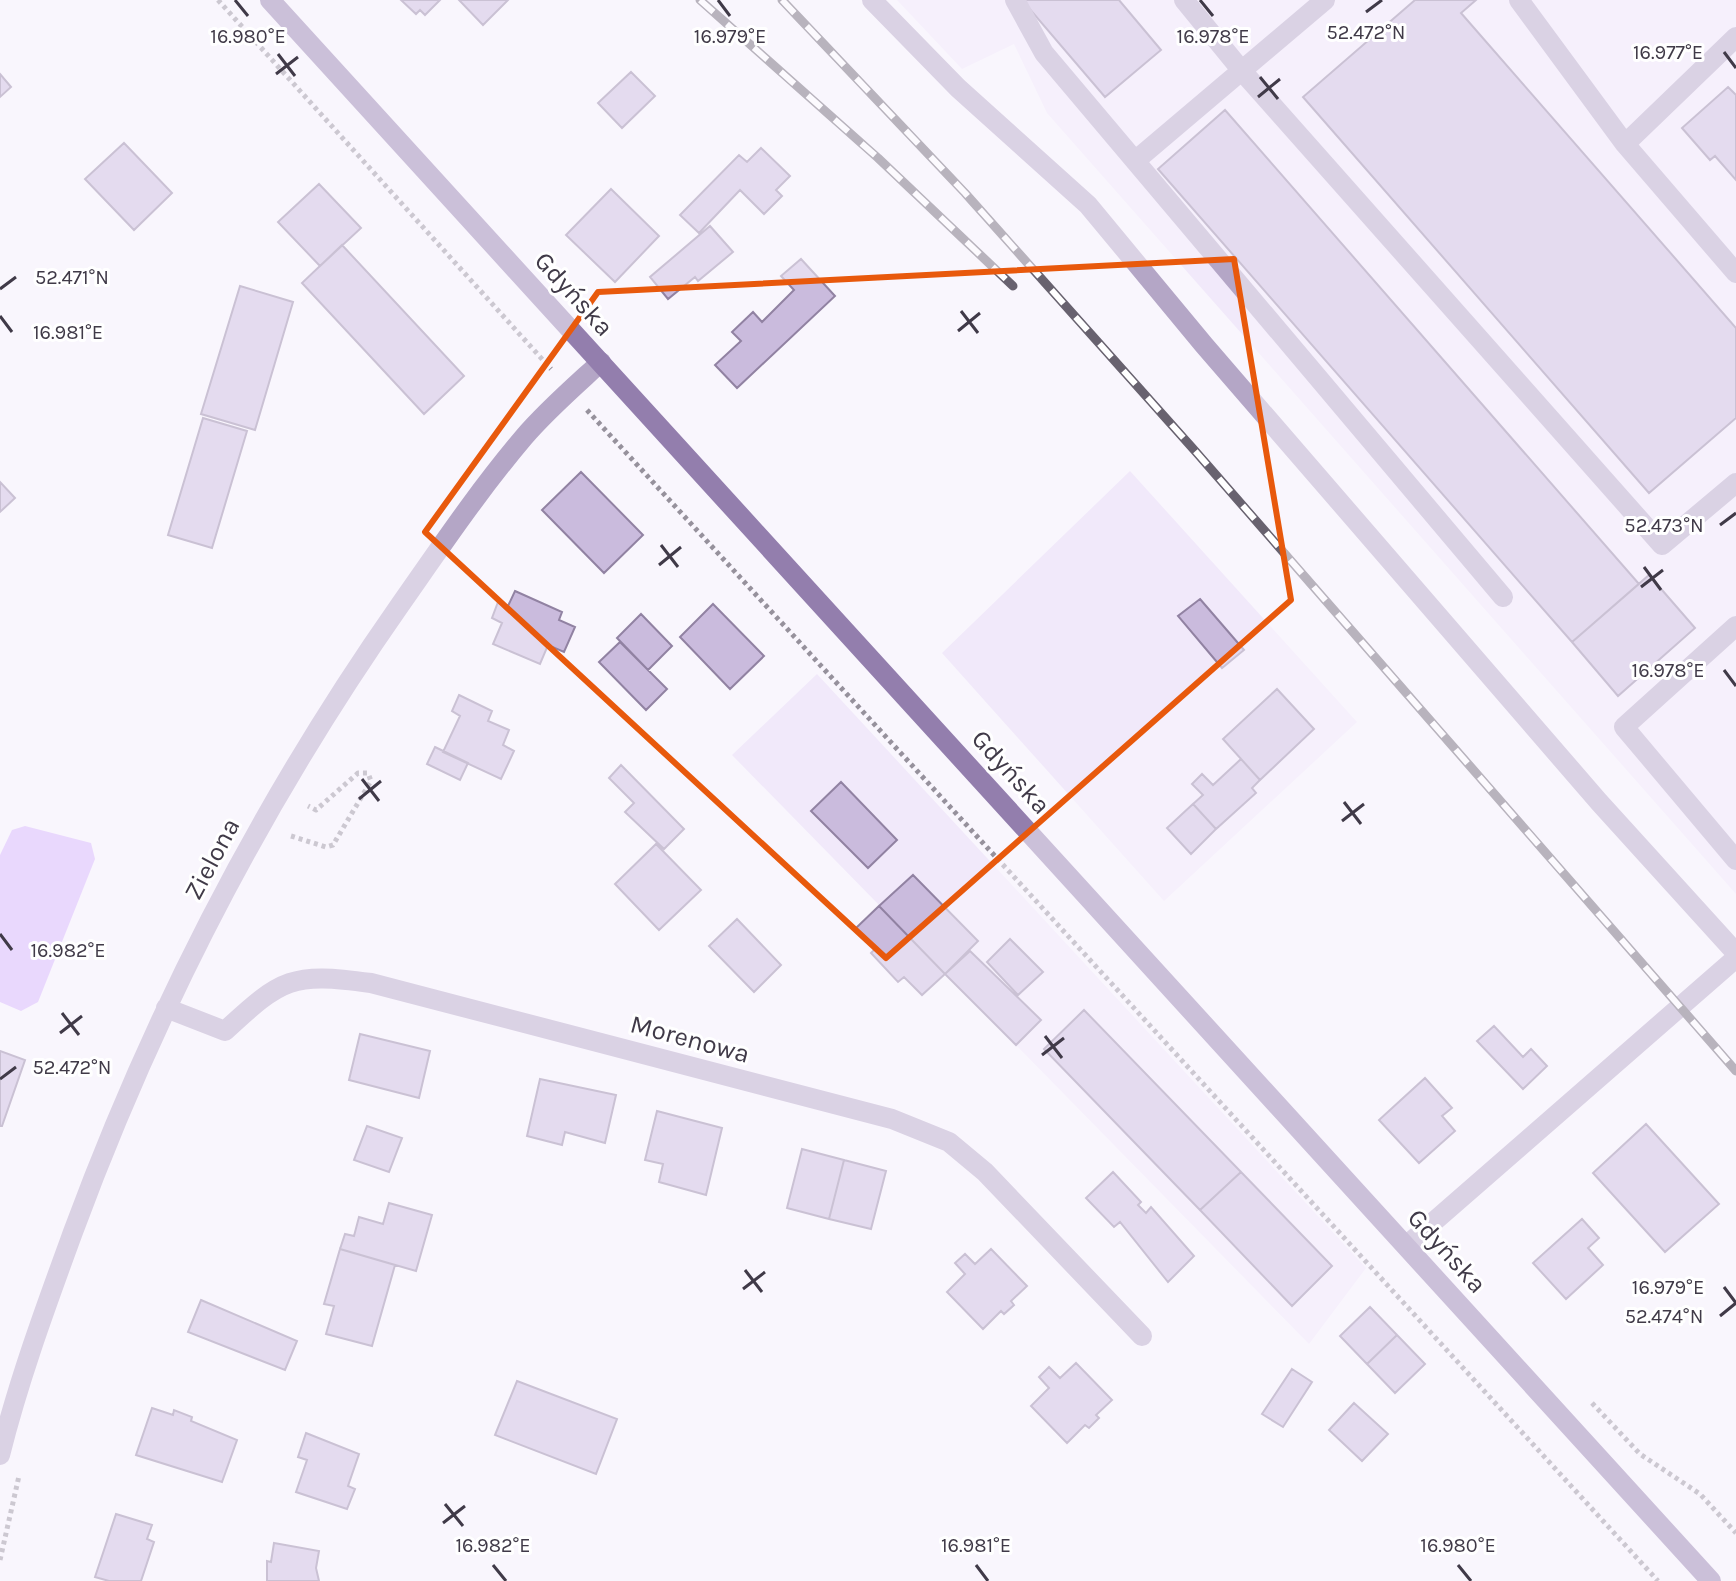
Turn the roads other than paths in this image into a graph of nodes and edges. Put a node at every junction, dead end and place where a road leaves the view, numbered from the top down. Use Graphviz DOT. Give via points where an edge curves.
graph roads {
  1 [pos="270,0"];
  2 [pos="872,0"];
  3 [pos="1015,0"];
  4 [pos="1184,0"];
  5 [pos="1325,0"];
  6 [pos="1519,0"];
  7 [pos="1736,37"];
  8 [pos="1242,71"];
  9 [pos="1625,144"];
  10 [pos="1135,161"];
  11 [pos="1736,273"];
  12 [pos="601,362"];
  13 [pos="1736,483"];
  14 [pos="1503,597"];
  15 [pos="1736,626"];
  16 [pos="1736,860"];
  17 [pos="1736,956"];
  18 [pos="166,1008"];
  19 [pos="1407,1245"];
  20 [pos="1142,1336"];
  21 [pos="0,1455"];
  22 [pos="1711,1581"];
  1 -- 12 [label="main road, Gdyńska"];
  2 -- 17 [label="street" via="958,88 1088,205"];
  3 -- 10 [label="street" via="1044,53"];
  4 -- 8 [label="street"];
  5 -- 8 [label="street"];
  6 -- 9 [label="street"];
  7 -- 9 [label="street"];
  8 -- 10 [label="street"];
  8 -- 13 [label="street" via="1662,545"];
  9 -- 11 [label="street"];
  10 -- 14 [label="street"];
  12 -- 18 [label="street, Zielona" via="526,435 358,666 262,821"];
  12 -- 19 [label="main road, Gdyńska"];
  15 -- 16 [label="street" via="1624,727"];
  17 -- 19 [label="street"];
  18 -- 20 [label="street, Morenowa" via="225,1031 269,990 296,979 318,975 371,983 892,1119 949,1142 985,1172"];
  18 -- 21 [label="street, Zielona" via="72,1234"];
  19 -- 22 [label="main road, Gdyńska"];
}
